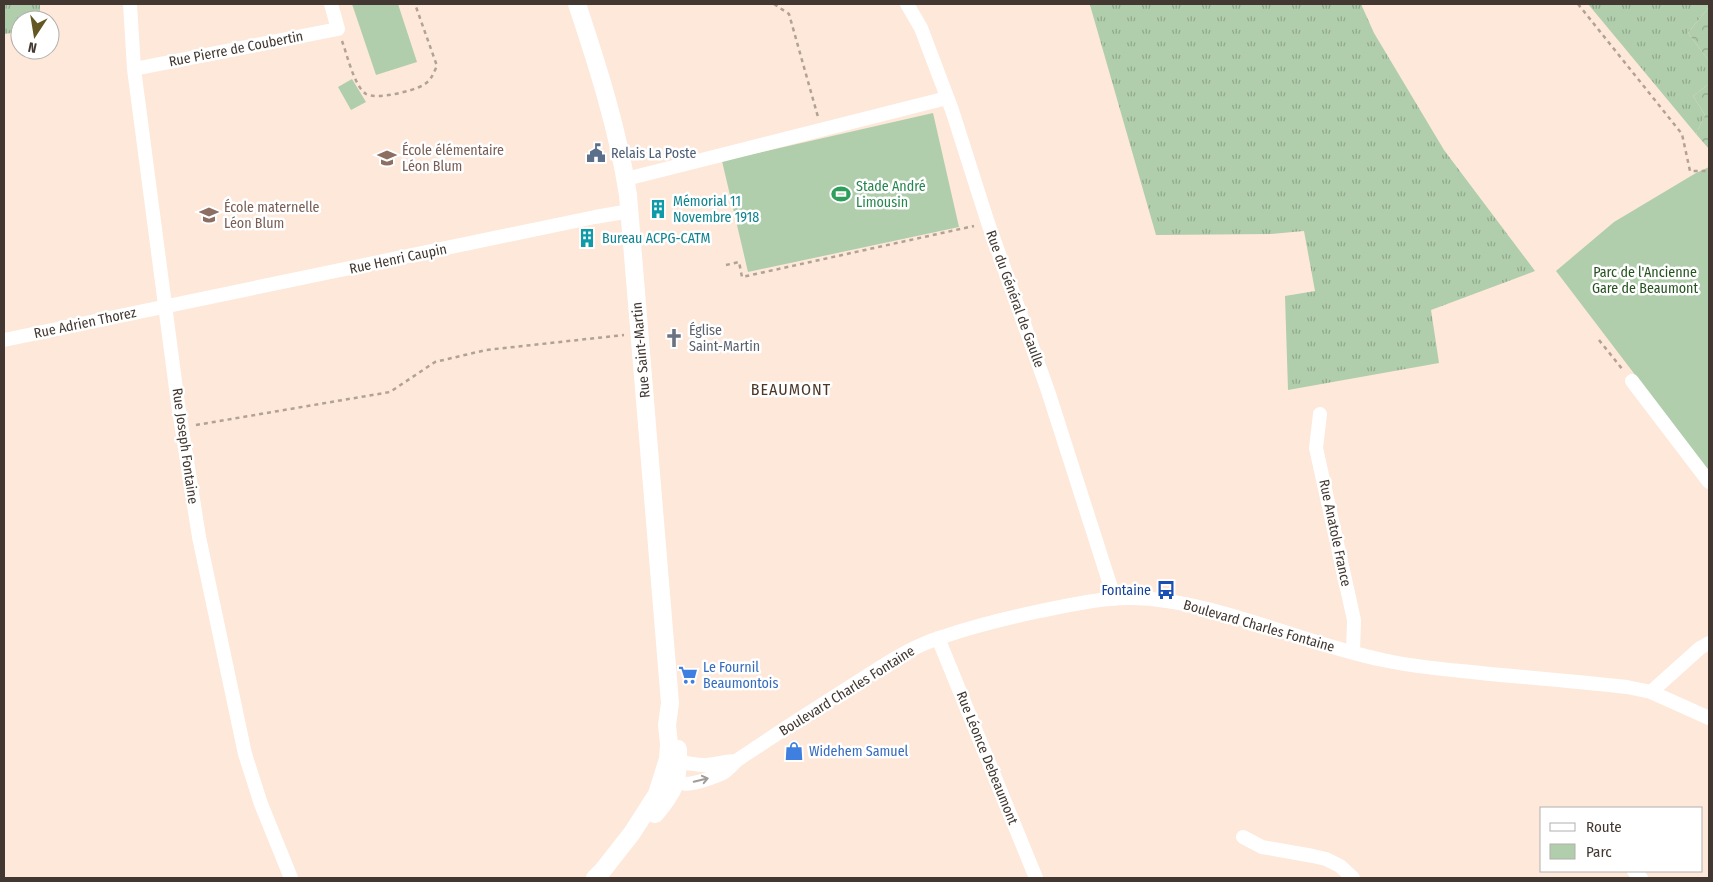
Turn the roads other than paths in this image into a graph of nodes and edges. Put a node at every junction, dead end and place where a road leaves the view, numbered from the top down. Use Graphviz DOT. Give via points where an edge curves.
graph roads {
  1 [pos="130,4"];
  2 [pos="330,4"];
  3 [pos="577,4"];
  4 [pos="907,4"];
  5 [pos="134,69"];
  6 [pos="947,98"];
  7 [pos="626,179"];
  8 [pos="630,211"];
  9 [pos="166,306"];
  10 [pos="4,340"];
  11 [pos="1632,381"];
  12 [pos="1320,414"];
  13 [pos="1709,482"];
  14 [pos="1114,597"];
  15 [pos="938,638"];
  16 [pos="1709,643"];
  17 [pos="1353,652"];
  18 [pos="1651,692"];
  19 [pos="670,703"];
  20 [pos="1709,718"];
  21 [pos="736,761"];
  22 [pos="670,776"];
  23 [pos="1243,837"];
  24 [pos="291,878"];
  25 [pos="595,878"];
  26 [pos="608,878"];
  27 [pos="1036,878"];
  28 [pos="1353,878"];
  1 -- 5 [label="street, Rue Joseph Fontaine"];
  2 -- 5 [label="street, Rue Pierre de Coubertin" via="338,29"];
  3 -- 7 [label="main road, Rue Saint-Martin" via="610,110"];
  4 -- 6 [label="street, Rue du Général de Gaulle" via="921,28"];
  5 -- 9 [label="street, Rue Joseph Fontaine"];
  6 -- 7 [label="street"];
  6 -- 14 [label="street, Rue du Général de Gaulle" via="1048,391"];
  7 -- 8 [label="main road, Rue Saint-Martin"];
  8 -- 9 [label="street, Rue Henri Caupin"];
  8 -- 19 [label="main road, Rue Saint-Martin"];
  9 -- 10 [label="street, Rue Adrien Thorez"];
  9 -- 24 [label="street, Rue Joseph Fontaine" via="198,537 245,754 260,804"];
  11 -- 13 [label="street"];
  12 -- 17 [label="street, Rue Anatole France" via="1316,448 1354,620"];
  14 -- 15 [label="street, Boulevard Charles Fontaine" via="1025,614"];
  14 -- 17 [label="street, Boulevard Charles Fontaine" via="1199,606"];
  15 -- 21 [label="street, Boulevard Charles Fontaine" via="909,650"];
  15 -- 27 [label="street, Rue Léonce Debeaumont"];
  16 -- 18 [label="street"];
  17 -- 18 [label="street, Boulevard Charles Fontaine" via="1415,667"];
  18 -- 20 [label="street, Boulevard Charles Fontaine"];
  19 -- 22 [label="main road, Rue Saint-Martin" via="667,725"];
  19 -- 22 [label="main road, Rue Saint-Martin" via="678,724"];
  21 -- 22 [label="street, Boulevard Charles Fontaine" via="706,765"];
  22 -- 21 [label="street, Boulevard Charles Fontaine, one-way" via="688,783 705,780 725,772"];
  22 -- 25 [label="main road" via="632,833"];
  22 -- 26 [label="main road" via="669,798"];
  23 -- 28 [label="street" via="1262,847 1326,860 1340,866"];
}
